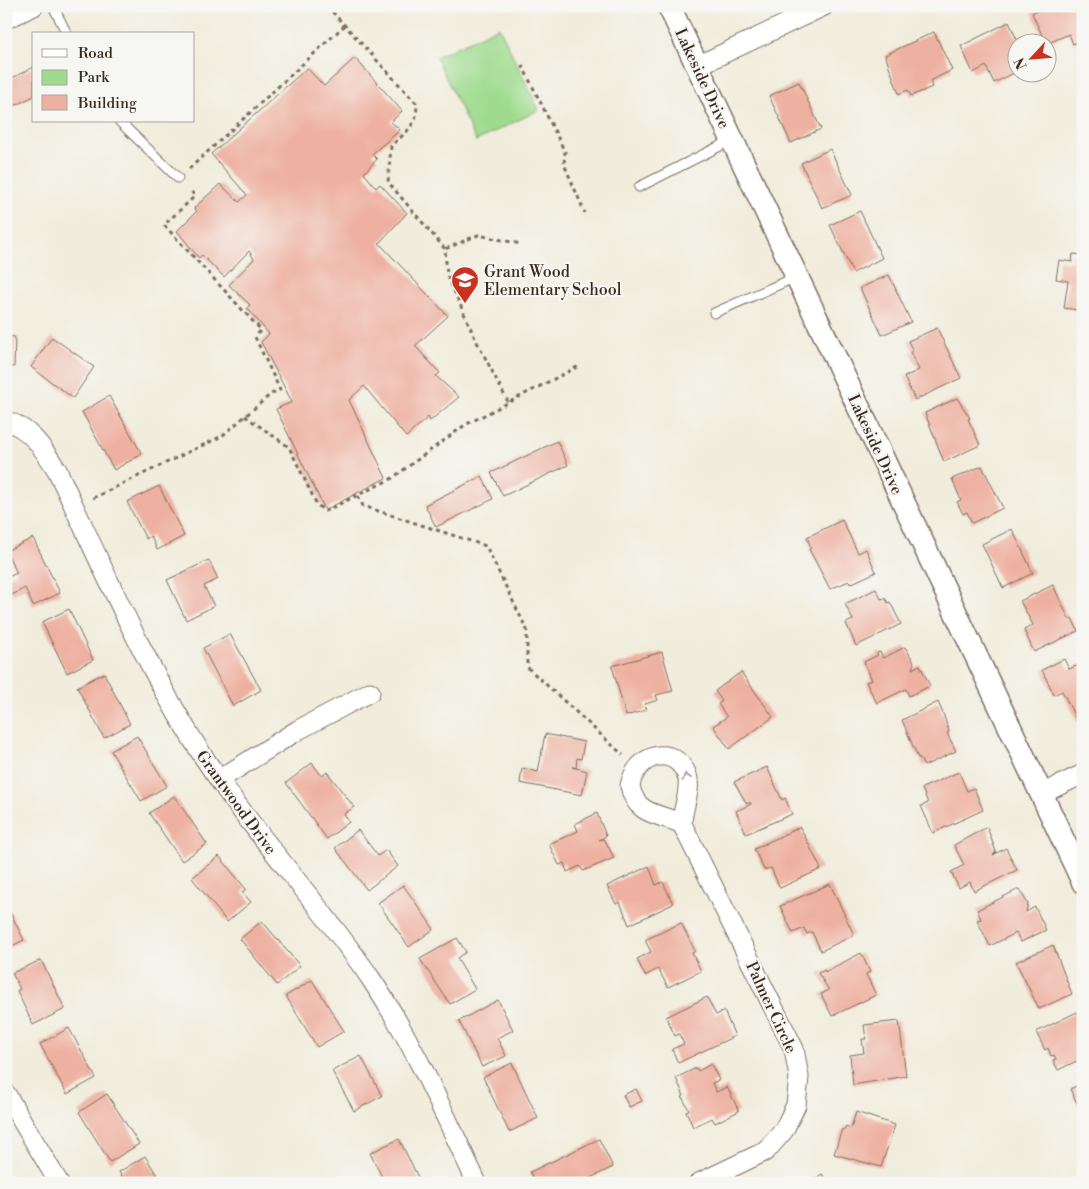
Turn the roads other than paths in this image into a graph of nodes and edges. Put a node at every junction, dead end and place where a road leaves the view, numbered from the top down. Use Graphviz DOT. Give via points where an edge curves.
graph roads {
  1 [pos="34,6"];
  2 [pos="53,6"];
  3 [pos="669,6"];
  4 [pos="824,6"];
  5 [pos="6,19"];
  6 [pos="66,32"];
  7 [pos="697,66"];
  8 [pos="120,122"];
  9 [pos="732,140"];
  10 [pos="178,178"];
  11 [pos="639,187"];
  12 [pos="796,276"];
  13 [pos="714,313"];
  14 [pos="6,420"];
  15 [pos="370,692"];
  16 [pos="1083,774"];
  17 [pos="220,779"];
  18 [pos="1041,794"];
  19 [pos="682,824"];
  20 [pos="1083,882"];
  21 [pos="6,1094"];
  22 [pos="60,1183"];
  23 [pos="477,1183"];
  24 [pos="699,1183"];
  1 -- 5 [label="street"];
  2 -- 6 [label="lane"];
  3 -- 7 [label="street, Lakeside Drive"];
  4 -- 7 [label="street"];
  7 -- 9 [label="street, Lakeside Drive"];
  8 -- 10 [label="lane"];
  9 -- 11 [label="lane"];
  9 -- 12 [label="street, Lakeside Drive"];
  12 -- 13 [label="lane"];
  12 -- 18 [label="street, Lakeside Drive"];
  14 -- 17 [label="street, Grantwood Drive" via="29,433 57,470 166,696"];
  15 -- 17 [label="street" via="298,730"];
  16 -- 18 [label="street"];
  17 -- 23 [label="street, Grantwood Drive" via="246,820 312,898 372,981 431,1083"];
  18 -- 20 [label="street, Lakeside Drive"];
  19 -- 19 [label="street, one-way" via="688,786 682,767 675,761 655,756 644,760 637,767 630,786 637,805"];
  19 -- 24 [label="street, Palmer Circle" via="794,1049 799,1077 796,1104 788,1122 766,1151"];
  21 -- 22 [label="street"];
}
